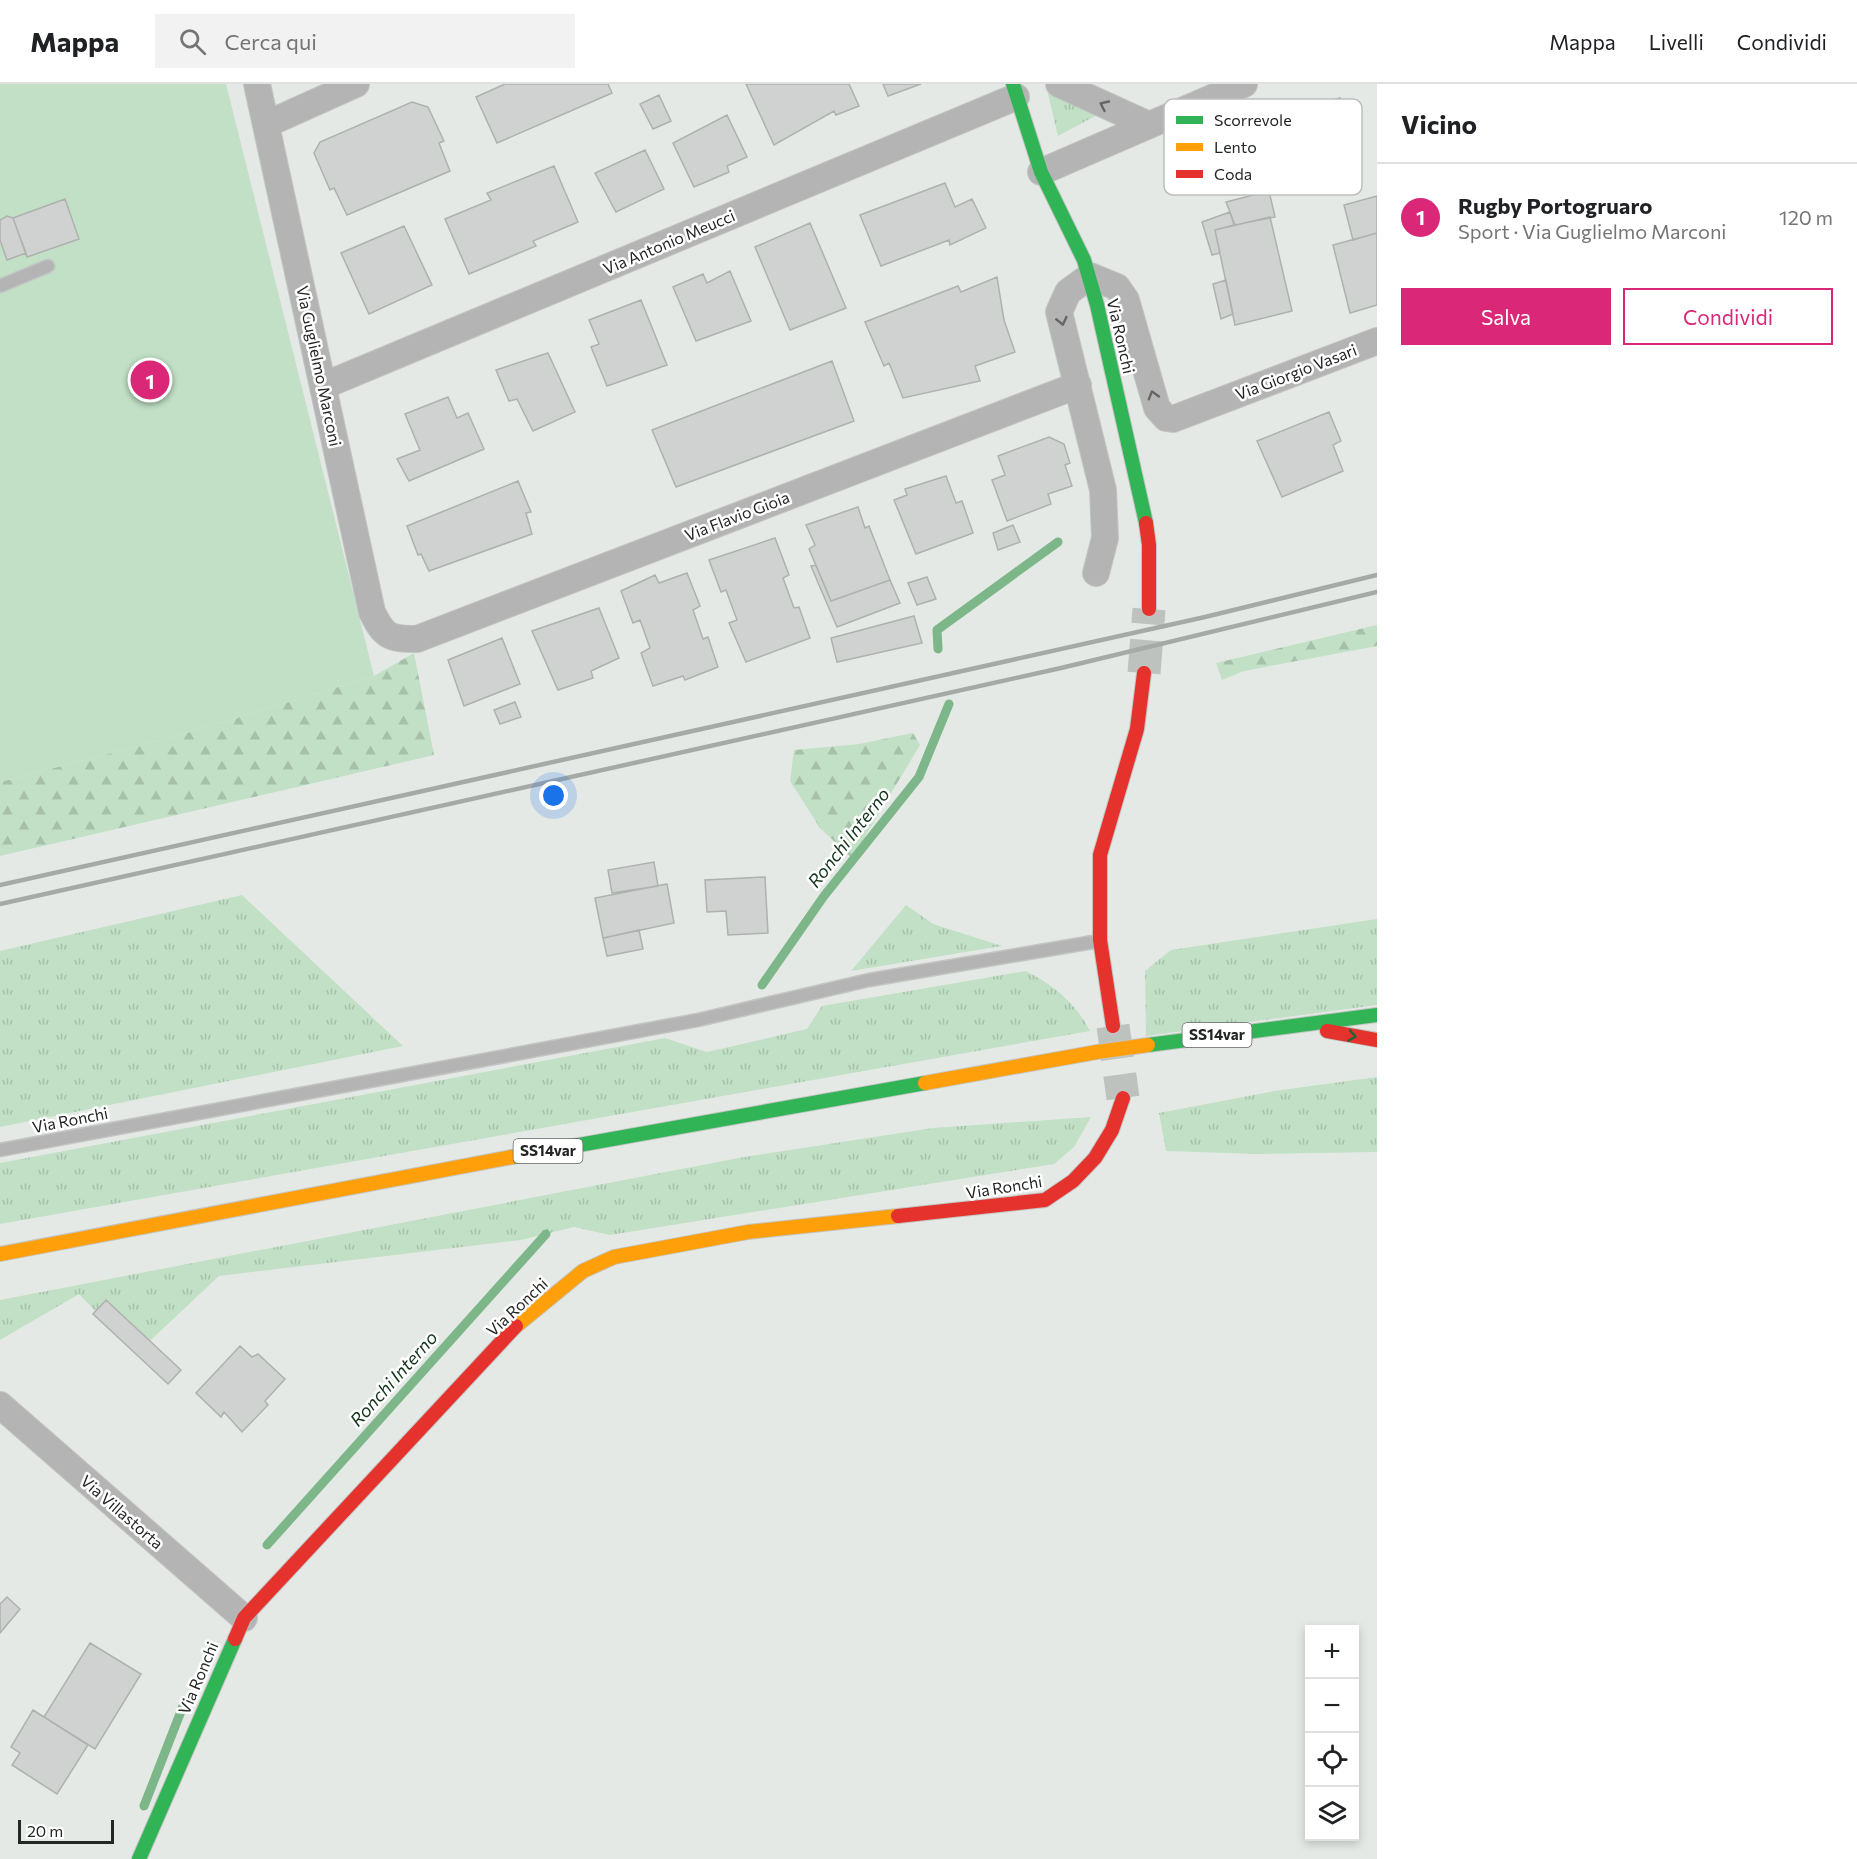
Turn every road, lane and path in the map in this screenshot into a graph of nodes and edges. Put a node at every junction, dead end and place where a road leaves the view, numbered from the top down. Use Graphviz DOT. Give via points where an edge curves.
graph roads {
  1 [pos="257,84"];
  2 [pos="356,84"];
  3 [pos="1059,84"];
  4 [pos="1244,84"];
  5 [pos="1014,91"];
  6 [pos="1209,99"];
  7 [pos="1164,119"];
  8 [pos="267,124"];
  9 [pos="1149,125"];
  10 [pos="1041,172"];
  11 [pos="48,266"];
  12 [pos="1090,276"];
  13 [pos="0,286"];
  14 [pos="1377,340"];
  15 [pos="1078,385"];
  16 [pos="323,386"];
  17 [pos="1096,573"];
  18 [pos="1149,609"];
  19 [pos="395,639"];
  20 [pos="1144,673"];
  21 [pos="1100,940"];
  22 [pos="1377,1015"];
  23 [pos="1286,1025"];
  24 [pos="1113,1026"];
  25 [pos="1377,1040"];
  26 [pos="1123,1098"];
  27 [pos="0,1150"];
  28 [pos="0,1254"];
  29 [pos="0,1405"];
  30 [pos="244,1618"];
  31 [pos="140,1859"];
  1 -- 8 [label="street, Via Guglielmo Marconi"];
  2 -- 8 [label="street"];
  9 -- 3 [label="street, one-way"];
  4 -- 6 [label="street"];
  5 -- 10 [label="main road, Via Ronchi"];
  5 -- 16 [label="street, Via Antonio Meucci"];
  7 -- 9 [label="street"];
  8 -- 16 [label="street, Via Guglielmo Marconi"];
  9 -- 10 [label="street"];
  10 -- 12 [label="main road, Via Ronchi"];
  11 -- 13 [label="lane"];
  14 -- 12 [label="street, Via Giorgio Vasari, one-way" via="1173,419 1160,414 1126,300 1118,287"];
  12 -- 15 [label="street, one-way" via="1068,292 1059,312"];
  12 -- 18 [label="main road, Via Ronchi" via="1144,507 1149,545"];
  15 -- 17 [label="street" via="1103,490 1105,538"];
  15 -- 19 [label="street, Via Flavio Gioia" via="417,639"];
  16 -- 19 [label="street, Via Guglielmo Marconi" via="372,612 380,629"];
  20 -- 21 [label="main road" via="1137,729 1100,855"];
  21 -- 24 [label="main road"];
  21 -- 27 [label="lane, Via Ronchi" via="869,980 698,1020"];
  22 -- 23 [label="main road, SS14var"];
  23 -- 25 [label="main road, SS14var, one-way"];
  23 -- 28 [label="main road, SS14var, bridge" via="1097,1053 350,1186"];
  26 -- 30 [label="main road, Via Ronchi" via="1116,1124 1101,1151 1072,1184 1045,1200 748,1232 614,1257 583,1271 523,1319"];
  29 -- 30 [label="street, Via Villastorta"];
  30 -- 31 [label="main road, Via Ronchi"];
}
